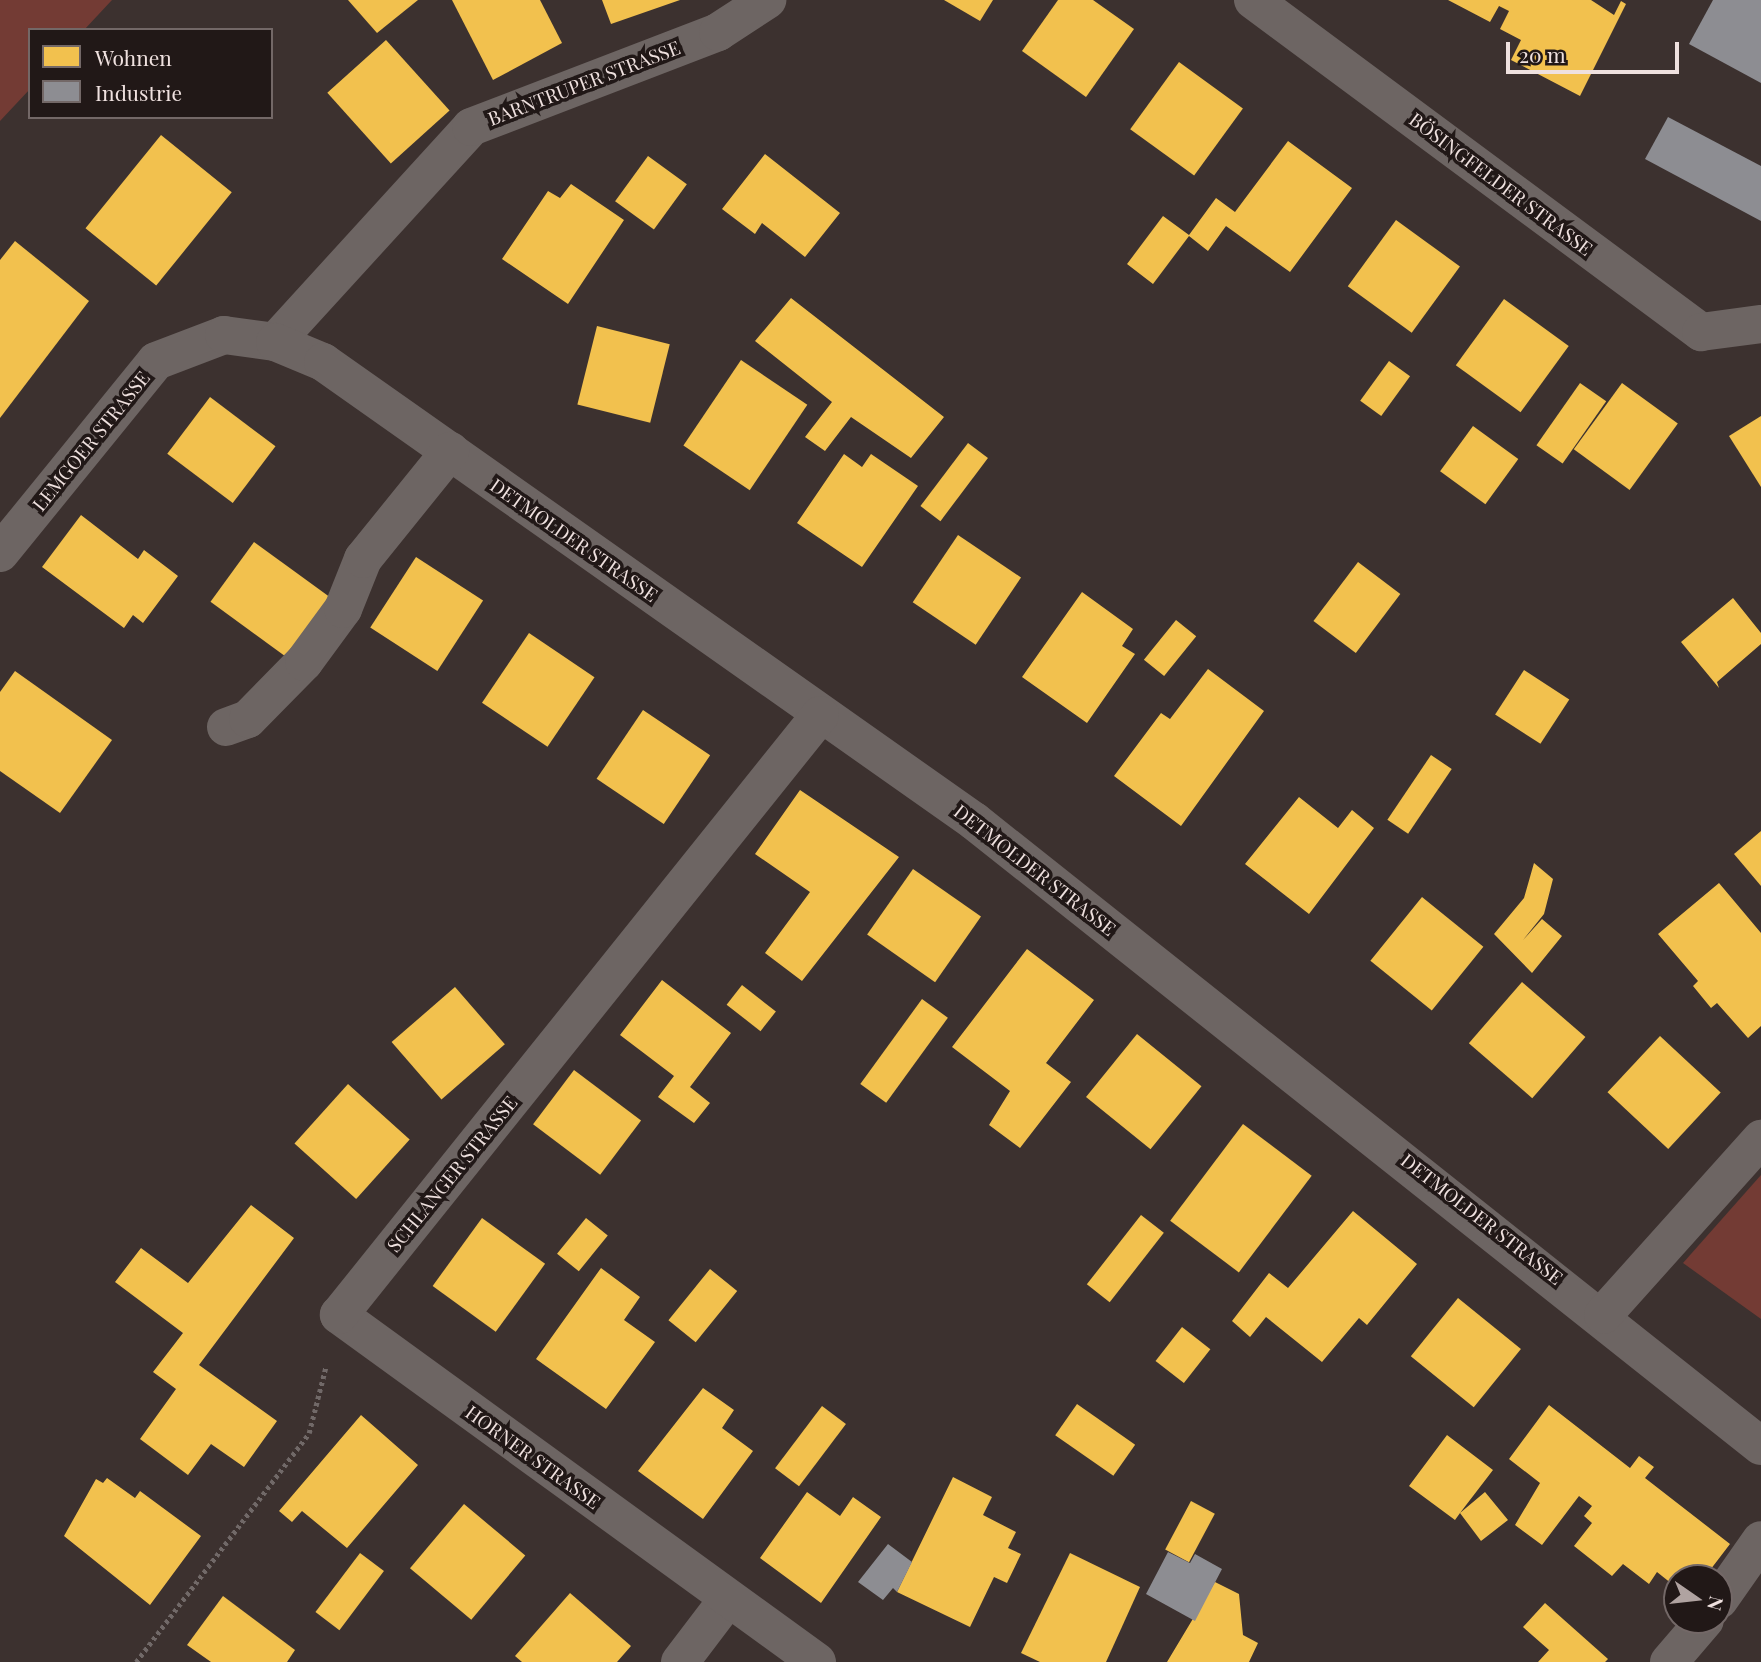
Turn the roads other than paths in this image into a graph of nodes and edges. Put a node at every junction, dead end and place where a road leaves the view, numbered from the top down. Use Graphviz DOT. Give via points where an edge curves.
graph roads {
  1 [pos="767,0"];
  2 [pos="1253,0"];
  3 [pos="1761,324"];
  4 [pos="275,342"];
  5 [pos="450,451"];
  6 [pos="0,553"];
  7 [pos="820,715"];
  8 [pos="226,727"];
  9 [pos="1761,1139"];
  10 [pos="339,1315"];
  11 [pos="1603,1315"];
  12 [pos="1761,1446"];
  13 [pos="1761,1540"];
  14 [pos="1733,1580"];
  15 [pos="727,1600"];
  16 [pos="1693,1634"];
  17 [pos="680,1662"];
  18 [pos="817,1662"];
  19 [pos="1669,1662"];
  1 -- 4 [label="street, BARNTRUPER STRASSE" via="718,32 471,127"];
  2 -- 3 [label="street, BÖSINGFELDER STRASSE" via="1701,332"];
  4 -- 5 [label="street, DETMOLDER STRASSE" via="323,362"];
  4 -- 6 [label="street, LEMGOER STRASSE" via="224,335 156,361"];
  5 -- 7 [label="street, DETMOLDER STRASSE"];
  5 -- 8 [label="street" via="363,559 343,609 304,662 248,719"];
  7 -- 10 [label="street, SCHLANGER STRASSE"];
  7 -- 11 [label="street, DETMOLDER STRASSE" via="974,821"];
  9 -- 11 [label="street"];
  10 -- 15 [label="street, HORNER STRASSE"];
  11 -- 12 [label="street, DETMOLDER STRASSE"];
  13 -- 14 [label="street"];
  15 -- 17 [label="street"];
  15 -- 18 [label="street, HORNER STRASSE"];
  16 -- 19 [label="street"];
}
